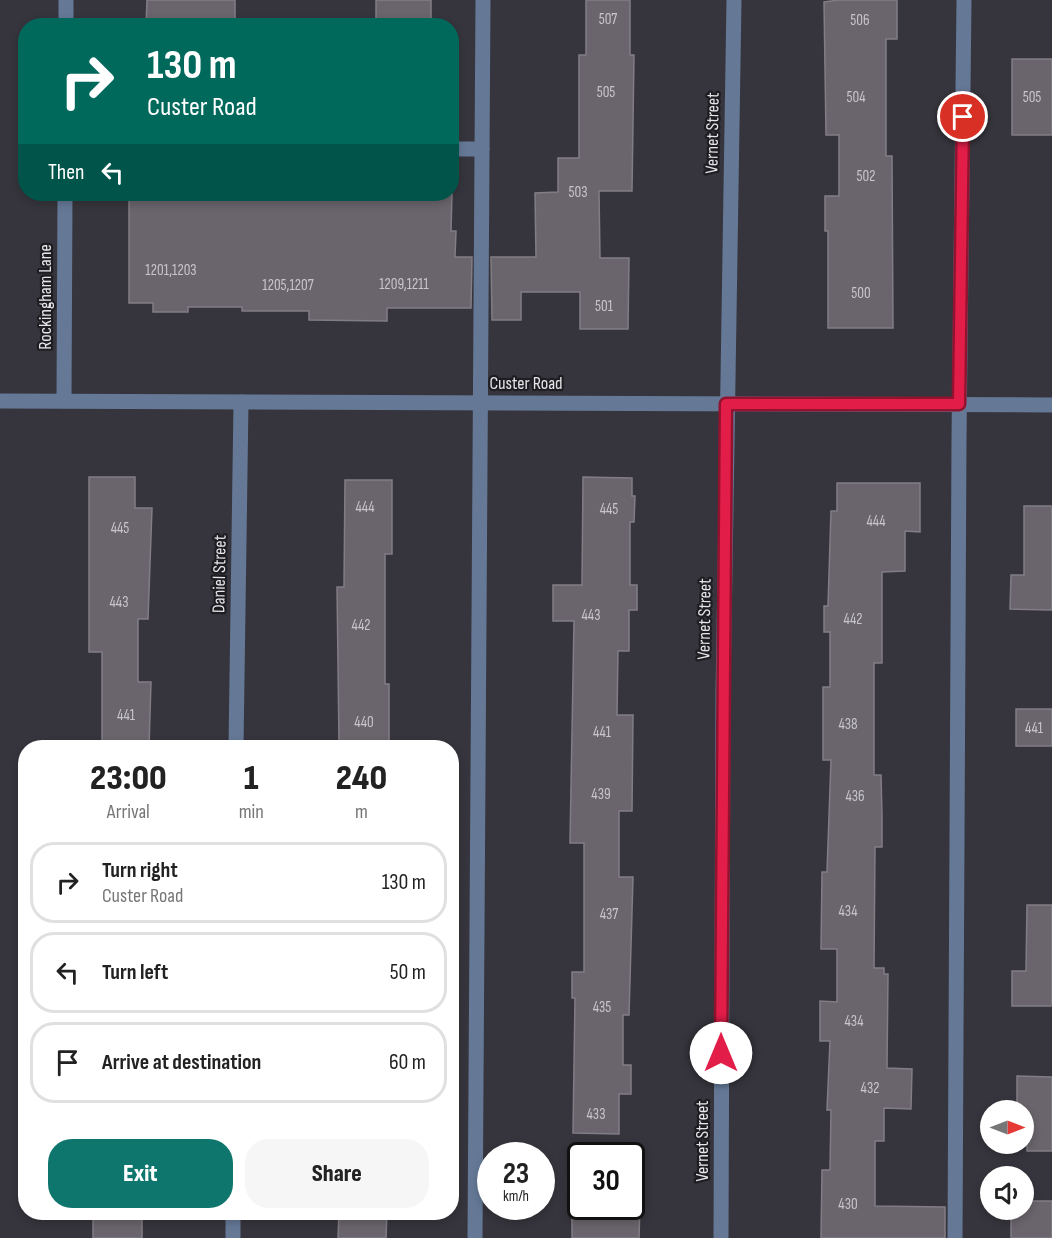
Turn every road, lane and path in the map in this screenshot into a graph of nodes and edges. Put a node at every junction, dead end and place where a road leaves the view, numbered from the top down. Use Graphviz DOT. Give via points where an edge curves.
graph roads {
  1 [pos="66,0"];
  2 [pos="483,0"];
  3 [pos="734,0"];
  4 [pos="964,0"];
  5 [pos="66,18"];
  6 [pos="459,149"];
  7 [pos="482,149"];
  8 [pos="65,201"];
  9 [pos="0,401"];
  10 [pos="64,401"];
  11 [pos="241,402"];
  12 [pos="479,403"];
  13 [pos="726,404"];
  14 [pos="959,404"];
  15 [pos="1052,405"];
  16 [pos="236,740"];
  17 [pos="233,1220"];
  18 [pos="233,1238"];
  19 [pos="475,1238"];
  20 [pos="721,1238"];
  21 [pos="955,1238"];
  1 -- 5 [label="street"];
  2 -- 7 [label="street"];
  3 -- 13 [label="street, Vernet Street"];
  4 -- 14 [label="street"];
  6 -- 7 [label="street"];
  7 -- 12 [label="street"];
  8 -- 10 [label="street, Rockingham Lane"];
  9 -- 10 [label="street, Custer Road"];
  10 -- 11 [label="street, Custer Road"];
  11 -- 12 [label="street, Custer Road"];
  11 -- 16 [label="street, Daniel Street"];
  12 -- 13 [label="street, Custer Road"];
  12 -- 19 [label="street"];
  13 -- 14 [label="street, Custer Road"];
  13 -- 20 [label="street, Vernet Street"];
  14 -- 15 [label="street, Custer Road"];
  14 -- 21 [label="street"];
  17 -- 18 [label="street"];
}
